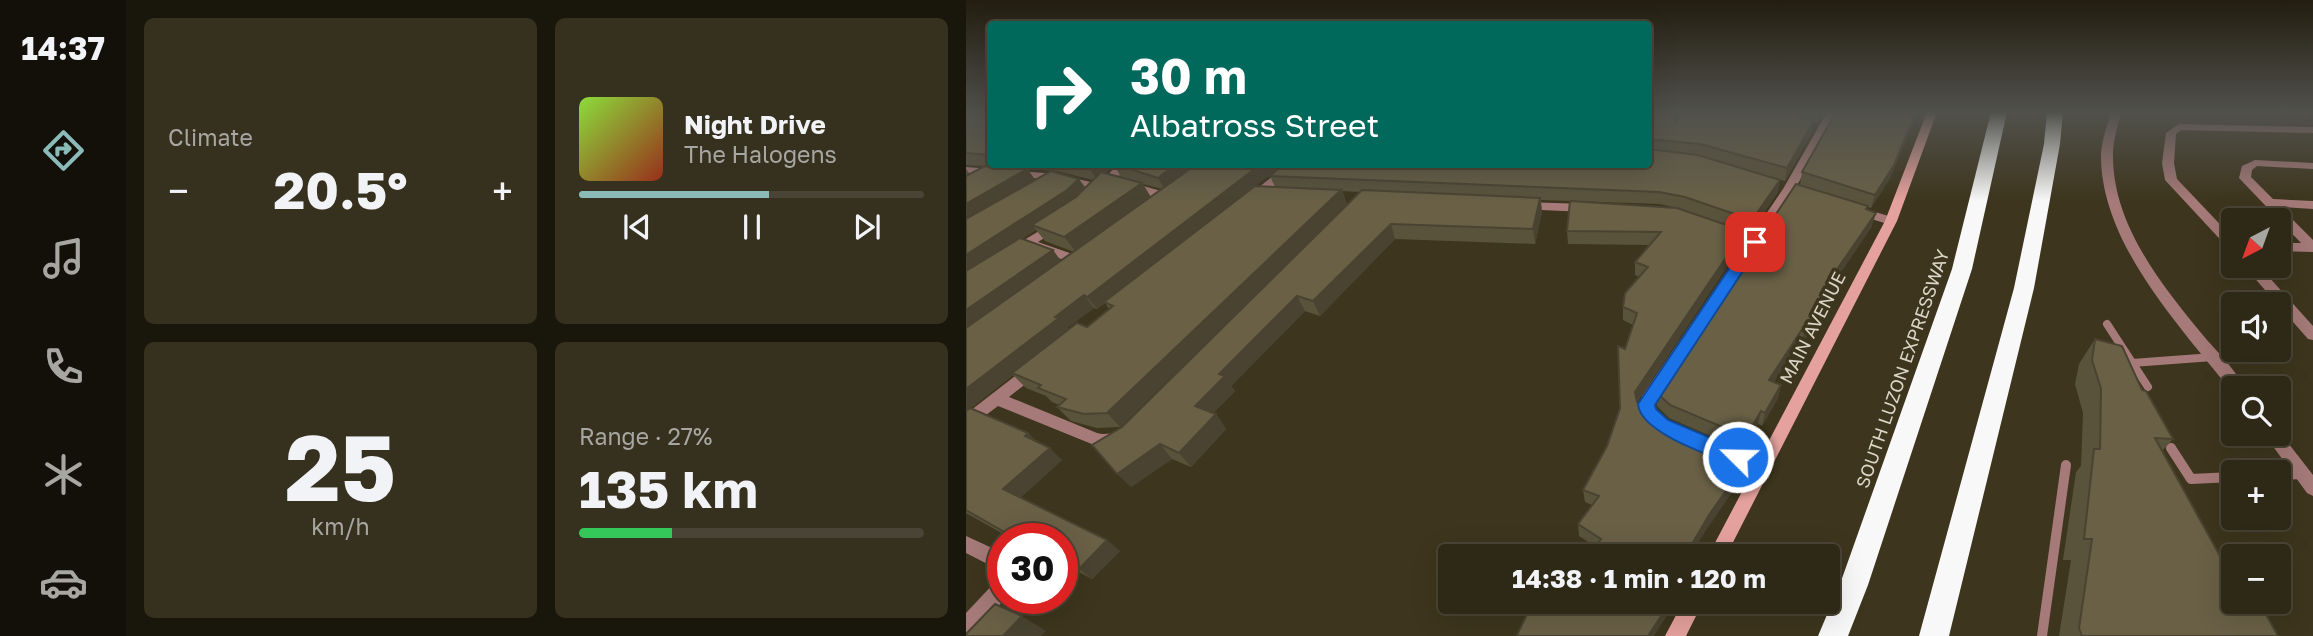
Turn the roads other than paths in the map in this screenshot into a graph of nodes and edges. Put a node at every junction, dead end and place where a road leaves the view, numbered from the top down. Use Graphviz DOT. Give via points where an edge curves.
graph roads {
  1 [pos="1812,142"];
  2 [pos="1922,142"];
  3 [pos="1992,142"];
  4 [pos="2052,142"];
  5 [pos="2110,142"];
  6 [pos="2170,142"];
  7 [pos="2313,166"];
  8 [pos="1121,168"];
  9 [pos="1291,168"];
  10 [pos="966,170"];
  11 [pos="994,171"];
  12 [pos="1057,177"];
  13 [pos="975,182"];
  14 [pos="1100,189"];
  15 [pos="1035,191"];
  16 [pos="1258,194"];
  17 [pos="1284,195"];
  18 [pos="1168,197"];
  19 [pos="2269,203"];
  20 [pos="1513,205"];
  21 [pos="2313,205"];
  22 [pos="1842,206"];
  23 [pos="1595,208"];
  24 [pos="1237,211"];
  25 [pos="1071,215"];
  26 [pos="1891,221"];
  27 [pos="1718,229"];
  28 [pos="2221,233"];
  29 [pos="1755,242"];
  30 [pos="1028,243"];
  31 [pos="2291,247"];
  32 [pos="2313,247"];
  33 [pos="1007,257"];
  34 [pos="1079,261"];
  35 [pos="2262,278"];
  36 [pos="2108,324"];
  37 [pos="2313,335"];
  38 [pos="2213,357"];
  39 [pos="2132,363"];
  40 [pos="1041,365"];
  41 [pos="2228,376"];
  42 [pos="2148,387"];
  43 [pos="997,398"];
  44 [pos="966,423"];
  45 [pos="1674,430"];
  46 [pos="1127,434"];
  47 [pos="1700,441"];
  48 [pos="2281,446"];
  49 [pos="2171,448"];
  50 [pos="2066,466"];
  51 [pos="1764,469"];
  52 [pos="2291,474"];
  53 [pos="2302,474"];
  54 [pos="2221,478"];
  55 [pos="2313,488"];
  56 [pos="966,544"];
  57 [pos="1723,544"];
  58 [pos="987,555"];
  59 [pos="987,605"];
  60 [pos="1687,614"];
  61 [pos="966,627"];
  62 [pos="1675,636"];
  63 [pos="1833,636"];
  64 [pos="1934,636"];
  65 [pos="2042,636"];
  1 -- 29 [label="street" via="1790,189"];
  2 -- 26 [label="street, MAIN AVENUE"];
  3 -- 63 [label="highway, SOUTH LUZON EXPRESSWAY" via="1962,269"];
  4 -- 64 [label="highway" via="2024,288"];
  5 -- 38 [label="street" via="2113,205 2134,253"];
  6 -- 28 [label="street" via="2171,180"];
  7 -- 19 [label="street" via="2255,163 2246,168 2245,178"];
  8 -- 14 [label="street"];
  9 -- 16 [label="street"];
  10 -- 11 [label="street"];
  11 -- 12 [label="street"];
  11 -- 13 [label="street"];
  12 -- 14 [label="street"];
  12 -- 15 [label="street"];
  14 -- 18 [label="street"];
  16 -- 17 [label="street"];
  16 -- 24 [label="street"];
  19 -- 21 [label="street"];
  19 -- 32 [label="street"];
  20 -- 23 [label="street"];
  22 -- 26 [label="street"];
  25 -- 30 [label="street"];
  26 -- 51 [label="street, MAIN AVENUE"];
  27 -- 29 [label="street"];
  29 -- 45 [label="street" via="1650,396 1647,412"];
  30 -- 33 [label="street"];
  30 -- 34 [label="street"];
  31 -- 32 [label="street"];
  35 -- 37 [label="street"];
  36 -- 39 [label="lane"];
  38 -- 39 [label="lane"];
  38 -- 41 [label="street"];
  39 -- 42 [label="lane"];
  40 -- 43 [label="street"];
  43 -- 44 [label="street"];
  43 -- 46 [label="street" via="1094,439 1115,440"];
  47 -- 51 [label="street"];
  48 -- 53 [label="street"];
  49 -- 54 [label="lane" via="2191,479"];
  50 -- 65 [label="lane"];
  51 -- 57 [label="street, MAIN AVENUE"];
  52 -- 53 [label="lane"];
  53 -- 55 [label="street"];
  56 -- 58 [label="street"];
  59 -- 61 [label="street"];
  60 -- 62 [label="street"];
}
